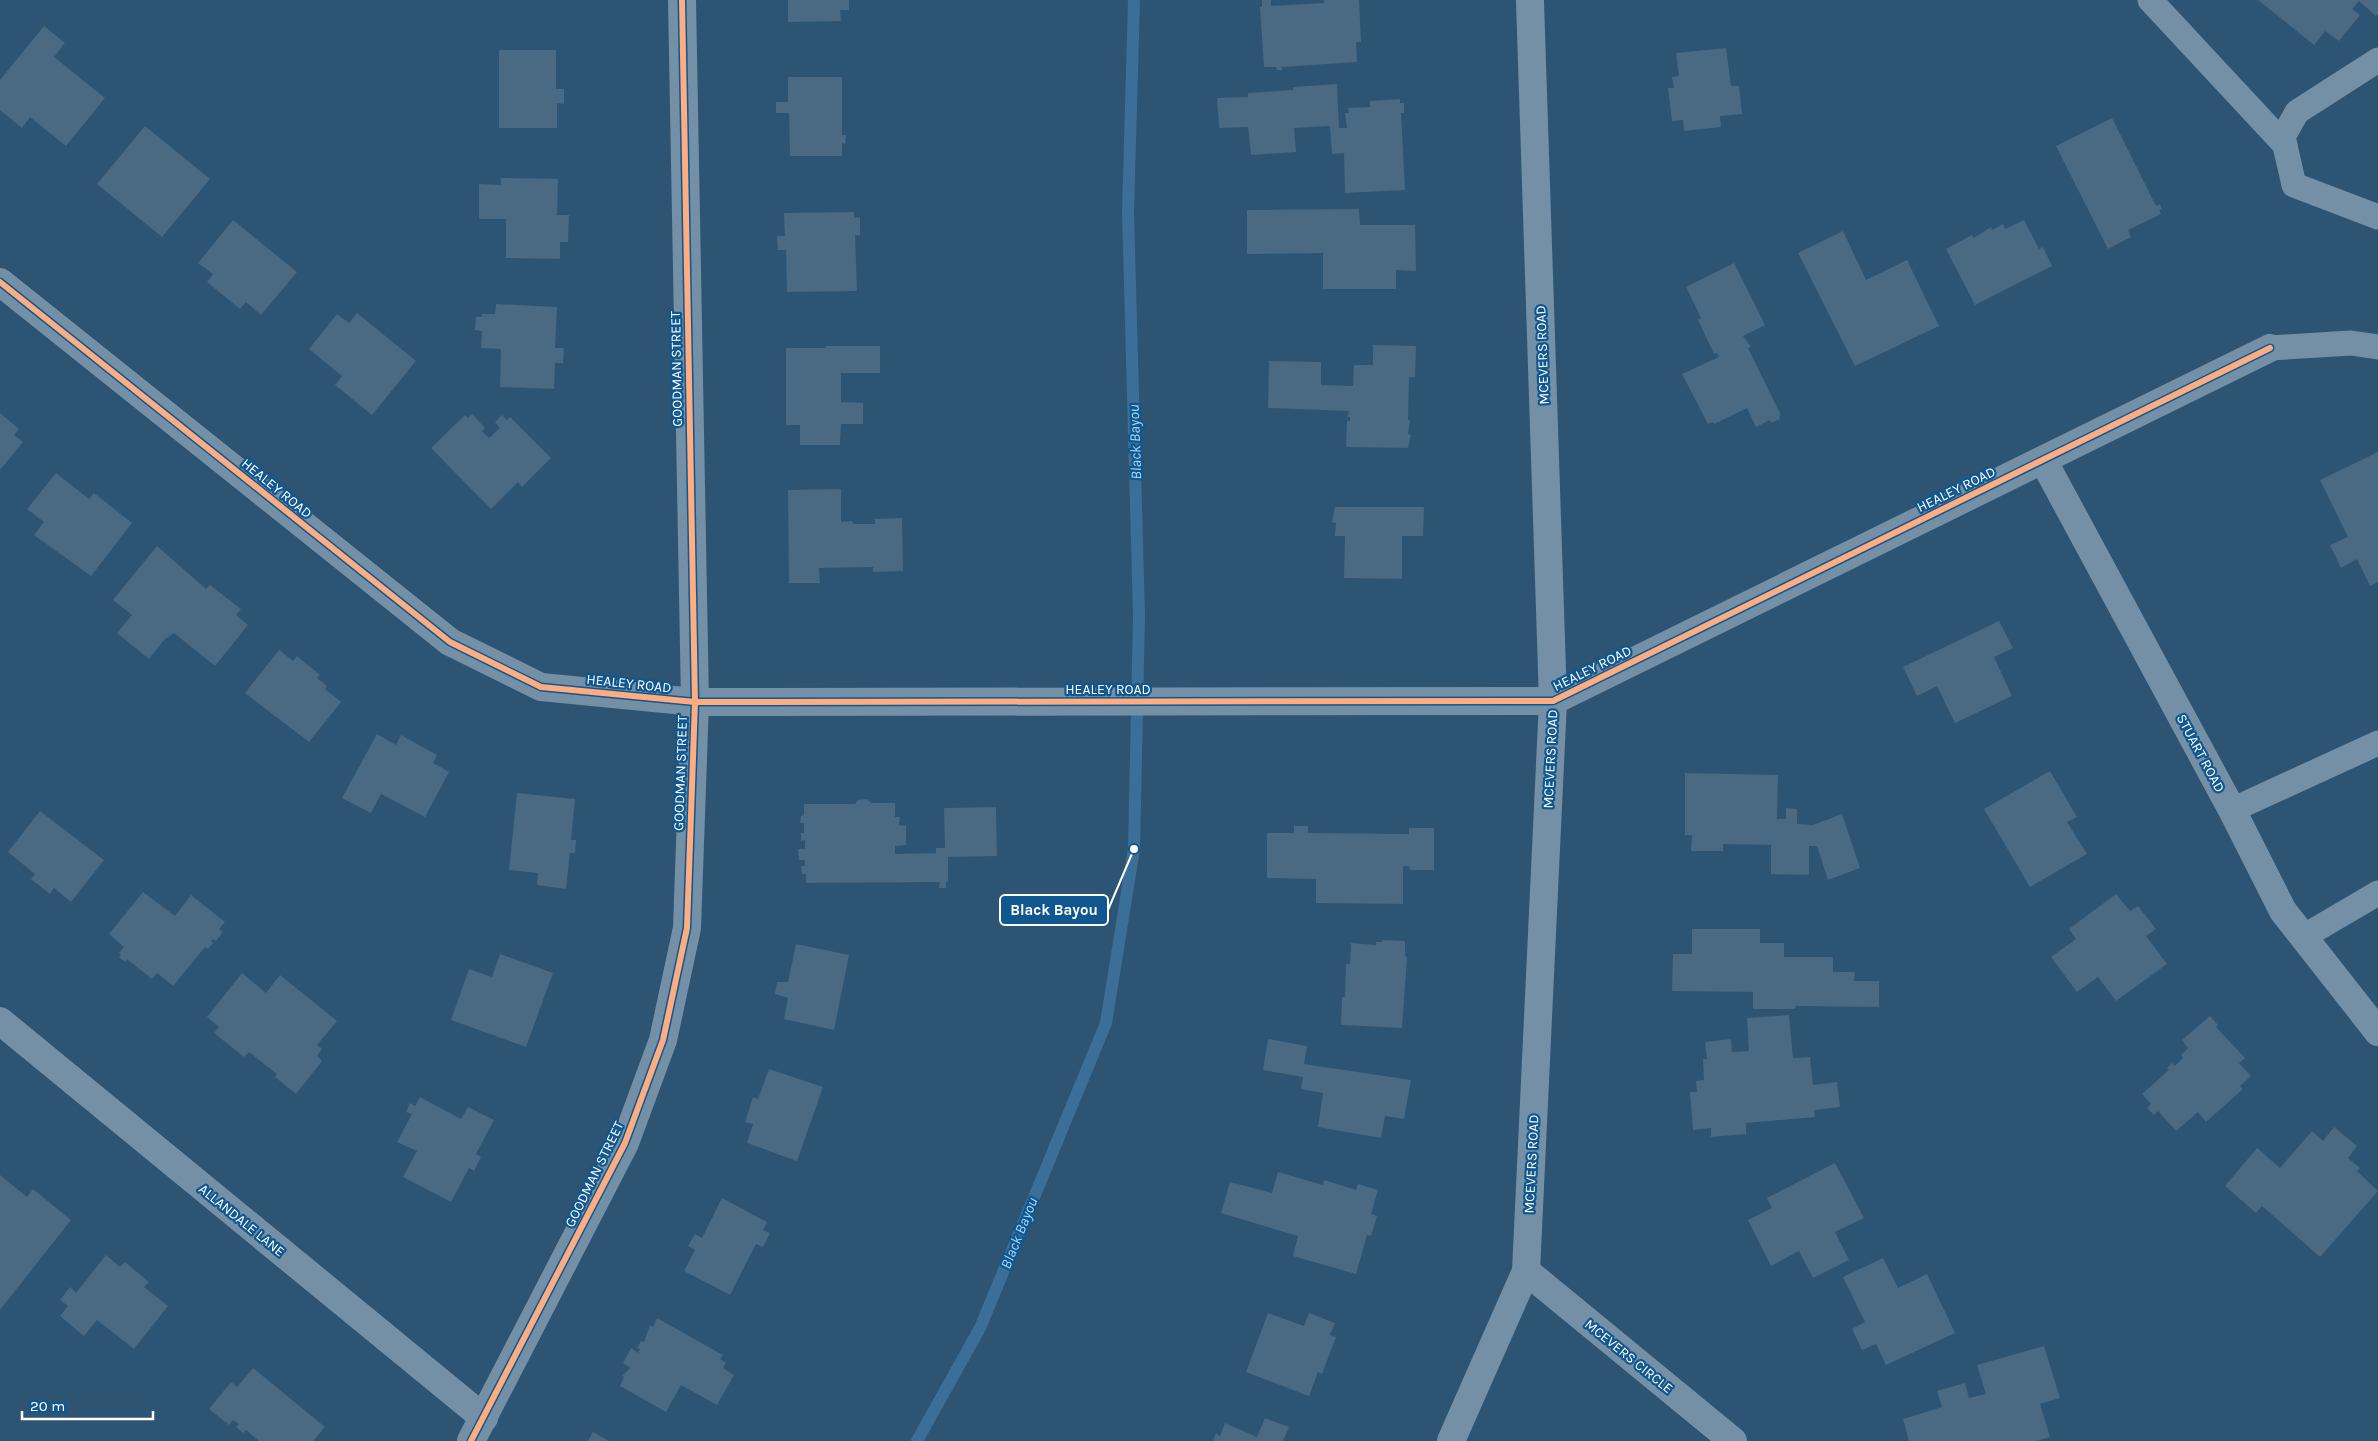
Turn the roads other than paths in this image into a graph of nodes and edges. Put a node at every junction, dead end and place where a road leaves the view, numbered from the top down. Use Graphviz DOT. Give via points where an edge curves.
graph roads {
  1 [pos="682,0"];
  2 [pos="2150,0"];
  3 [pos="1530,2"];
  4 [pos="2378,60"];
  5 [pos="2285,145"];
  6 [pos="2378,217"];
  7 [pos="0,282"];
  8 [pos="2378,347"];
  9 [pos="2270,348"];
  10 [pos="2043,460"];
  11 [pos="1553,701"];
  12 [pos="695,702"];
  13 [pos="2375,749"];
  14 [pos="2232,810"];
  15 [pos="2378,893"];
  16 [pos="2303,937"];
  17 [pos="0,1021"];
  18 [pos="2378,1032"];
  19 [pos="1526,1271"];
  20 [pos="478,1430"];
  21 [pos="1451,1441"];
  22 [pos="1732,1441"];
  1 -- 12 [label="street, GOODMAN STREET"];
  2 -- 5 [label="lane"];
  3 -- 11 [label="street, MCEVERS ROAD"];
  4 -- 5 [label="lane" via="2297,112 2283,136"];
  5 -- 6 [label="lane" via="2294,185"];
  7 -- 12 [label="street, HEALEY ROAD" via="450,642 542,687"];
  8 -- 9 [label="lane" via="2351,343"];
  9 -- 10 [label="street, HEALEY ROAD"];
  10 -- 11 [label="street, HEALEY ROAD"];
  10 -- 14 [label="street, STUART ROAD"];
  11 -- 12 [label="street, HEALEY ROAD"];
  11 -- 19 [label="street, MCEVERS ROAD"];
  12 -- 20 [label="street, GOODMAN STREET" via="687,928 663,1040 625,1143"];
  13 -- 14 [label="lane"];
  14 -- 16 [label="street, STUART ROAD" via="2283,911"];
  15 -- 16 [label="lane"];
  16 -- 18 [label="street, STUART ROAD"];
  17 -- 20 [label="street, ALLANDALE LANE"];
  19 -- 21 [label="street, MCEVERS ROAD"];
  19 -- 22 [label="street, MCEVERS CIRCLE"];
}
